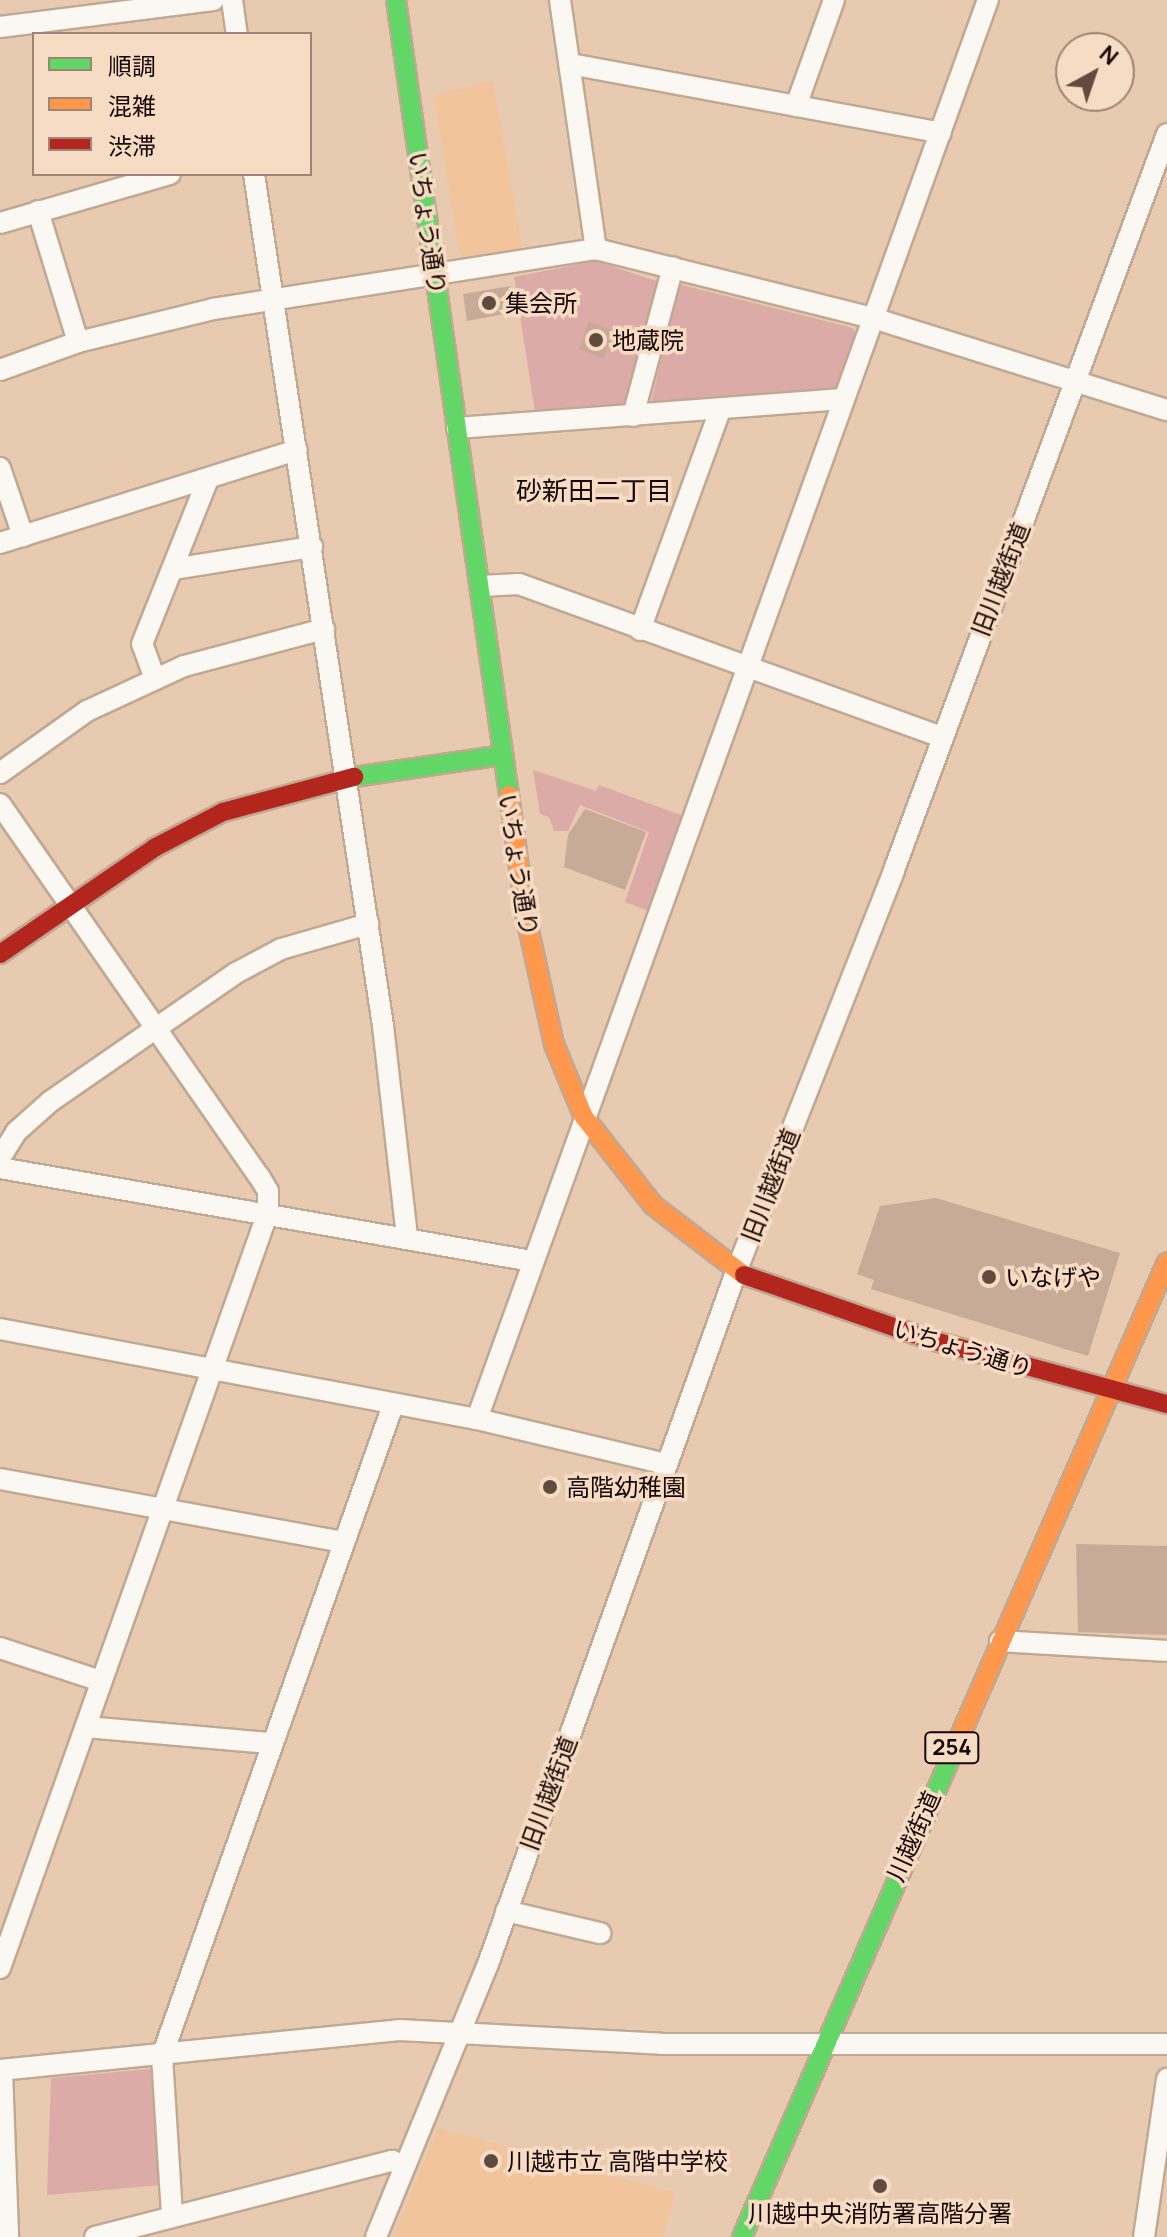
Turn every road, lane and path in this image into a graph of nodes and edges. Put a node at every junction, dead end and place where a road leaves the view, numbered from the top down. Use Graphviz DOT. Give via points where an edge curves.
graph roads {
  1 [pos="213,0"];
  2 [pos="232,0"];
  3 [pos="396,0"];
  4 [pos="560,0"];
  5 [pos="834,0"];
  6 [pos="988,0"];
  7 [pos="0,27"];
  8 [pos="237,32"];
  9 [pos="570,64"];
  10 [pos="796,106"];
  11 [pos="941,133"];
  12 [pos="1167,134"];
  13 [pos="163,176"];
  14 [pos="254,176"];
  15 [pos="38,211"];
  16 [pos="0,223"];
  17 [pos="596,249"];
  18 [pos="673,267"];
  19 [pos="436,276"];
  20 [pos="275,300"];
  21 [pos="873,318"];
  22 [pos="78,342"];
  23 [pos="0,370"];
  24 [pos="1074,384"];
  25 [pos="843,399"];
  26 [pos="720,410"];
  27 [pos="1167,410"];
  28 [pos="633,416"];
  29 [pos="457,428"];
  30 [pos="297,450"];
  31 [pos="0,468"];
  32 [pos="208,479"];
  33 [pos="23,536"];
  34 [pos="0,543"];
  35 [pos="312,547"];
  36 [pos="173,569"];
  37 [pos="481,586"];
  38 [pos="324,629"];
  39 [pos="640,630"];
  40 [pos="746,669"];
  41 [pos="155,679"];
  42 [pos="941,737"];
  43 [pos="503,755"];
  44 [pos="0,773"];
  45 [pos="343,778"];
  46 [pos="0,804"];
  47 [pos="72,906"];
  48 [pos="368,924"];
  49 [pos="0,954"];
  50 [pos="155,1028"];
  51 [pos="584,1117"];
  52 [pos="0,1158"];
  53 [pos="0,1168"];
  54 [pos="268,1212"];
  55 [pos="407,1237"];
  56 [pos="532,1261"];
  57 [pos="1167,1262"];
  58 [pos="736,1272"];
  59 [pos="0,1329"];
  60 [pos="212,1372"];
  61 [pos="1110,1393"];
  62 [pos="1167,1404"];
  63 [pos="393,1405"];
  64 [pos="477,1419"];
  65 [pos="666,1464"];
  66 [pos="0,1479"];
  67 [pos="164,1508"];
  68 [pos="343,1542"];
  69 [pos="1000,1641"];
  70 [pos="0,1648"];
  71 [pos="1167,1651"];
  72 [pos="101,1681"];
  73 [pos="86,1727"];
  74 [pos="269,1743"];
  75 [pos="506,1911"];
  76 [pos="7,1924"];
  77 [pos="600,1933"];
  78 [pos="0,1968"];
  79 [pos="461,2035"];
  80 [pos="1167,2044"];
  81 [pos="822,2045"];
  82 [pos="162,2056"];
  83 [pos="1,2070"];
  84 [pos="1167,2079"];
  85 [pos="405,2166"];
  86 [pos="172,2215"];
  87 [pos="8,2237"];
  88 [pos="95,2237"];
  89 [pos="376,2237"];
  90 [pos="742,2237"];
  91 [pos="1144,2237"];
  1 -- 7 [label="street"];
  2 -- 8 [label="street"];
  3 -- 19 [label="main road, いちょう通り"];
  4 -- 9 [label="street"];
  5 -- 10 [label="street"];
  6 -- 11 [label="street"];
  9 -- 10 [label="street"];
  9 -- 17 [label="street"];
  10 -- 11 [label="street"];
  11 -- 21 [label="street"];
  12 -- 24 [label="street, 旧川越街道"];
  13 -- 15 [label="street"];
  14 -- 20 [label="street"];
  15 -- 16 [label="street"];
  15 -- 22 [label="street"];
  17 -- 18 [label="street"];
  17 -- 19 [label="street"];
  18 -- 21 [label="street"];
  18 -- 28 [label="street"];
  19 -- 20 [label="street"];
  19 -- 29 [label="main road, いちょう通り"];
  20 -- 22 [label="street"];
  20 -- 30 [label="street"];
  21 -- 24 [label="street"];
  21 -- 25 [label="street"];
  22 -- 23 [label="street"];
  24 -- 27 [label="street"];
  24 -- 42 [label="street, 旧川越街道"];
  25 -- 26 [label="street"];
  25 -- 40 [label="street"];
  26 -- 28 [label="street"];
  26 -- 39 [label="street"];
  28 -- 29 [label="street"];
  29 -- 37 [label="main road, いちょう通り"];
  30 -- 32 [label="street"];
  30 -- 35 [label="street"];
  31 -- 33 [label="street"];
  32 -- 33 [label="street"];
  32 -- 36 [label="street"];
  33 -- 34 [label="street"];
  35 -- 36 [label="street"];
  35 -- 38 [label="street"];
  36 -- 41 [label="street" via="142,644"];
  37 -- 39 [label="street" via="519,584"];
  37 -- 43 [label="main road, いちょう通り"];
  38 -- 41 [label="street" via="214,655"];
  38 -- 45 [label="street"];
  39 -- 40 [label="street"];
  40 -- 42 [label="street"];
  40 -- 51 [label="street"];
  41 -- 44 [label="street" via="87,711"];
  42 -- 58 [label="street, 旧川越街道"];
  43 -- 45 [label="main road"];
  43 -- 51 [label="main road, いちょう通り" via="543,1000"];
  45 -- 47 [label="main road" via="223,812 154,848"];
  45 -- 48 [label="street"];
  46 -- 47 [label="street"];
  47 -- 49 [label="main road"];
  47 -- 50 [label="street"];
  48 -- 50 [label="street" via="261,957"];
  48 -- 55 [label="street"];
  50 -- 52 [label="street" via="51,1101 16,1132"];
  50 -- 54 [label="street" via="268,1191"];
  51 -- 56 [label="street"];
  51 -- 58 [label="main road, いちょう通り" via="653,1205"];
  53 -- 54 [label="street"];
  54 -- 55 [label="street"];
  54 -- 60 [label="street"];
  55 -- 56 [label="street"];
  56 -- 64 [label="street"];
  57 -- 61 [label="main road, 川越街道 / 254"];
  58 -- 61 [label="main road, いちょう通り"];
  58 -- 65 [label="street, 旧川越街道"];
  59 -- 60 [label="street"];
  60 -- 63 [label="street"];
  60 -- 67 [label="street"];
  61 -- 62 [label="main road, いちょう通り"];
  61 -- 69 [label="main road, 川越街道 / 254"];
  63 -- 64 [label="street"];
  63 -- 68 [label="street"];
  64 -- 65 [label="street"];
  65 -- 75 [label="street, 旧川越街道"];
  66 -- 67 [label="street"];
  67 -- 68 [label="street"];
  67 -- 72 [label="street"];
  68 -- 74 [label="street"];
  69 -- 71 [label="street"];
  69 -- 81 [label="main road, 川越街道 / 254"];
  70 -- 72 [label="street"];
  72 -- 73 [label="street"];
  73 -- 74 [label="street"];
  73 -- 76 [label="street"];
  74 -- 82 [label="street"];
  75 -- 77 [label="street"];
  75 -- 79 [label="street, 旧川越街道"];
  76 -- 78 [label="street"];
  79 -- 81 [label="street"];
  79 -- 82 [label="street" via="399,2030"];
  79 -- 85 [label="street, 旧川越街道"];
  80 -- 81 [label="street"];
  81 -- 90 [label="main road, 川越街道 / 254"];
  82 -- 83 [label="street"];
  82 -- 86 [label="street"];
  83 -- 87 [label="street"];
  84 -- 91 [label="street"];
  85 -- 86 [label="street" via="392,2161"];
  85 -- 89 [label="street, 旧川越街道"];
  86 -- 88 [label="street"];
}
